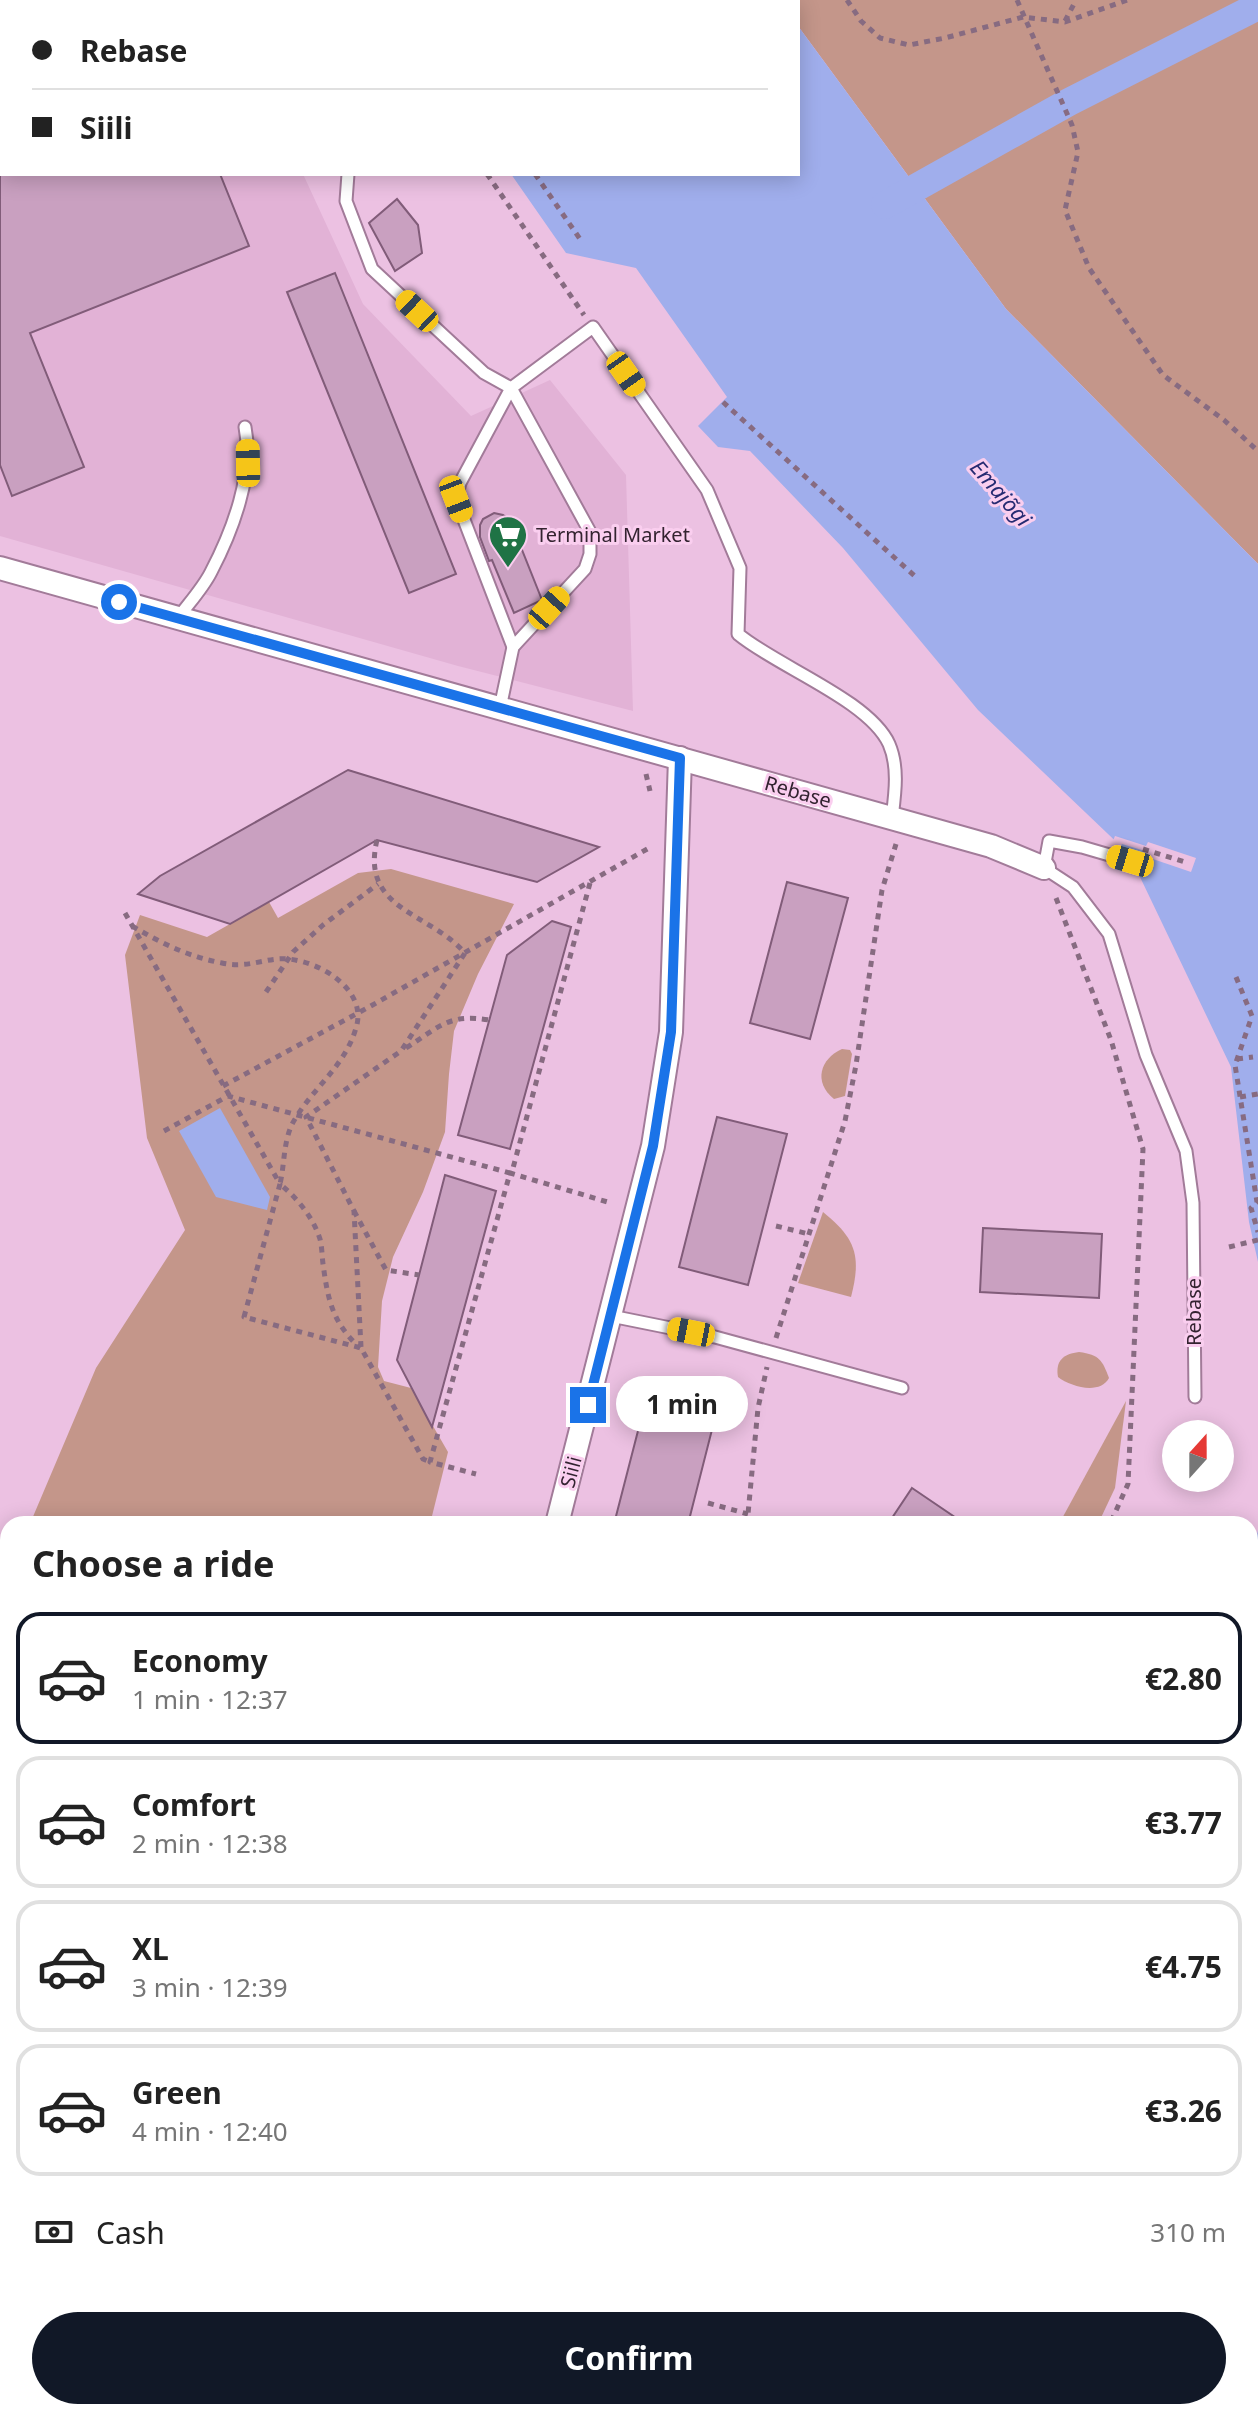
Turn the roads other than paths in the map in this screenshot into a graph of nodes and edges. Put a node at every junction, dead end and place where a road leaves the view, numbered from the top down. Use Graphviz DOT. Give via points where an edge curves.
graph roads {
  1 [pos="348,176"];
  2 [pos="511,388"];
  3 [pos="245,427"];
  4 [pos="0,568"];
  5 [pos="178,618"];
  6 [pos="513,647"];
  7 [pos="500,708"];
  8 [pos="680,758"];
  9 [pos="898,819"];
  10 [pos="1130,861"];
  11 [pos="1044,868"];
  12 [pos="611,1316"];
  13 [pos="902,1388"];
  14 [pos="1195,1397"];
  15 [pos="559,1516"];
  1 -- 2 [label="lane" via="346,201 372,269 484,373"];
  2 -- 6 [label="lane" via="456,499"];
  2 -- 6 [label="lane" via="590,532 585,569"];
  2 -- 9 [label="lane" via="593,327 707,490 740,568 738,634 867,716 889,743"];
  3 -- 5 [label="lane" via="248,463 241,499 211,574"];
  4 -- 5 [label="street, Rebase"];
  5 -- 7 [label="street, Rebase"];
  6 -- 7 [label="lane"];
  7 -- 8 [label="street, Rebase"];
  8 -- 9 [label="street, Rebase"];
  8 -- 12 [label="street, Siili" via="671,1032 653,1146"];
  9 -- 11 [label="street, Rebase"];
  10 -- 11 [label="lane" via="1049,841"];
  11 -- 14 [label="lane, Rebase" via="1073,887 1109,934 1146,1055 1186,1151 1193,1203"];
  12 -- 13 [label="lane" via="715,1337"];
  12 -- 15 [label="street, Siili"];
}
